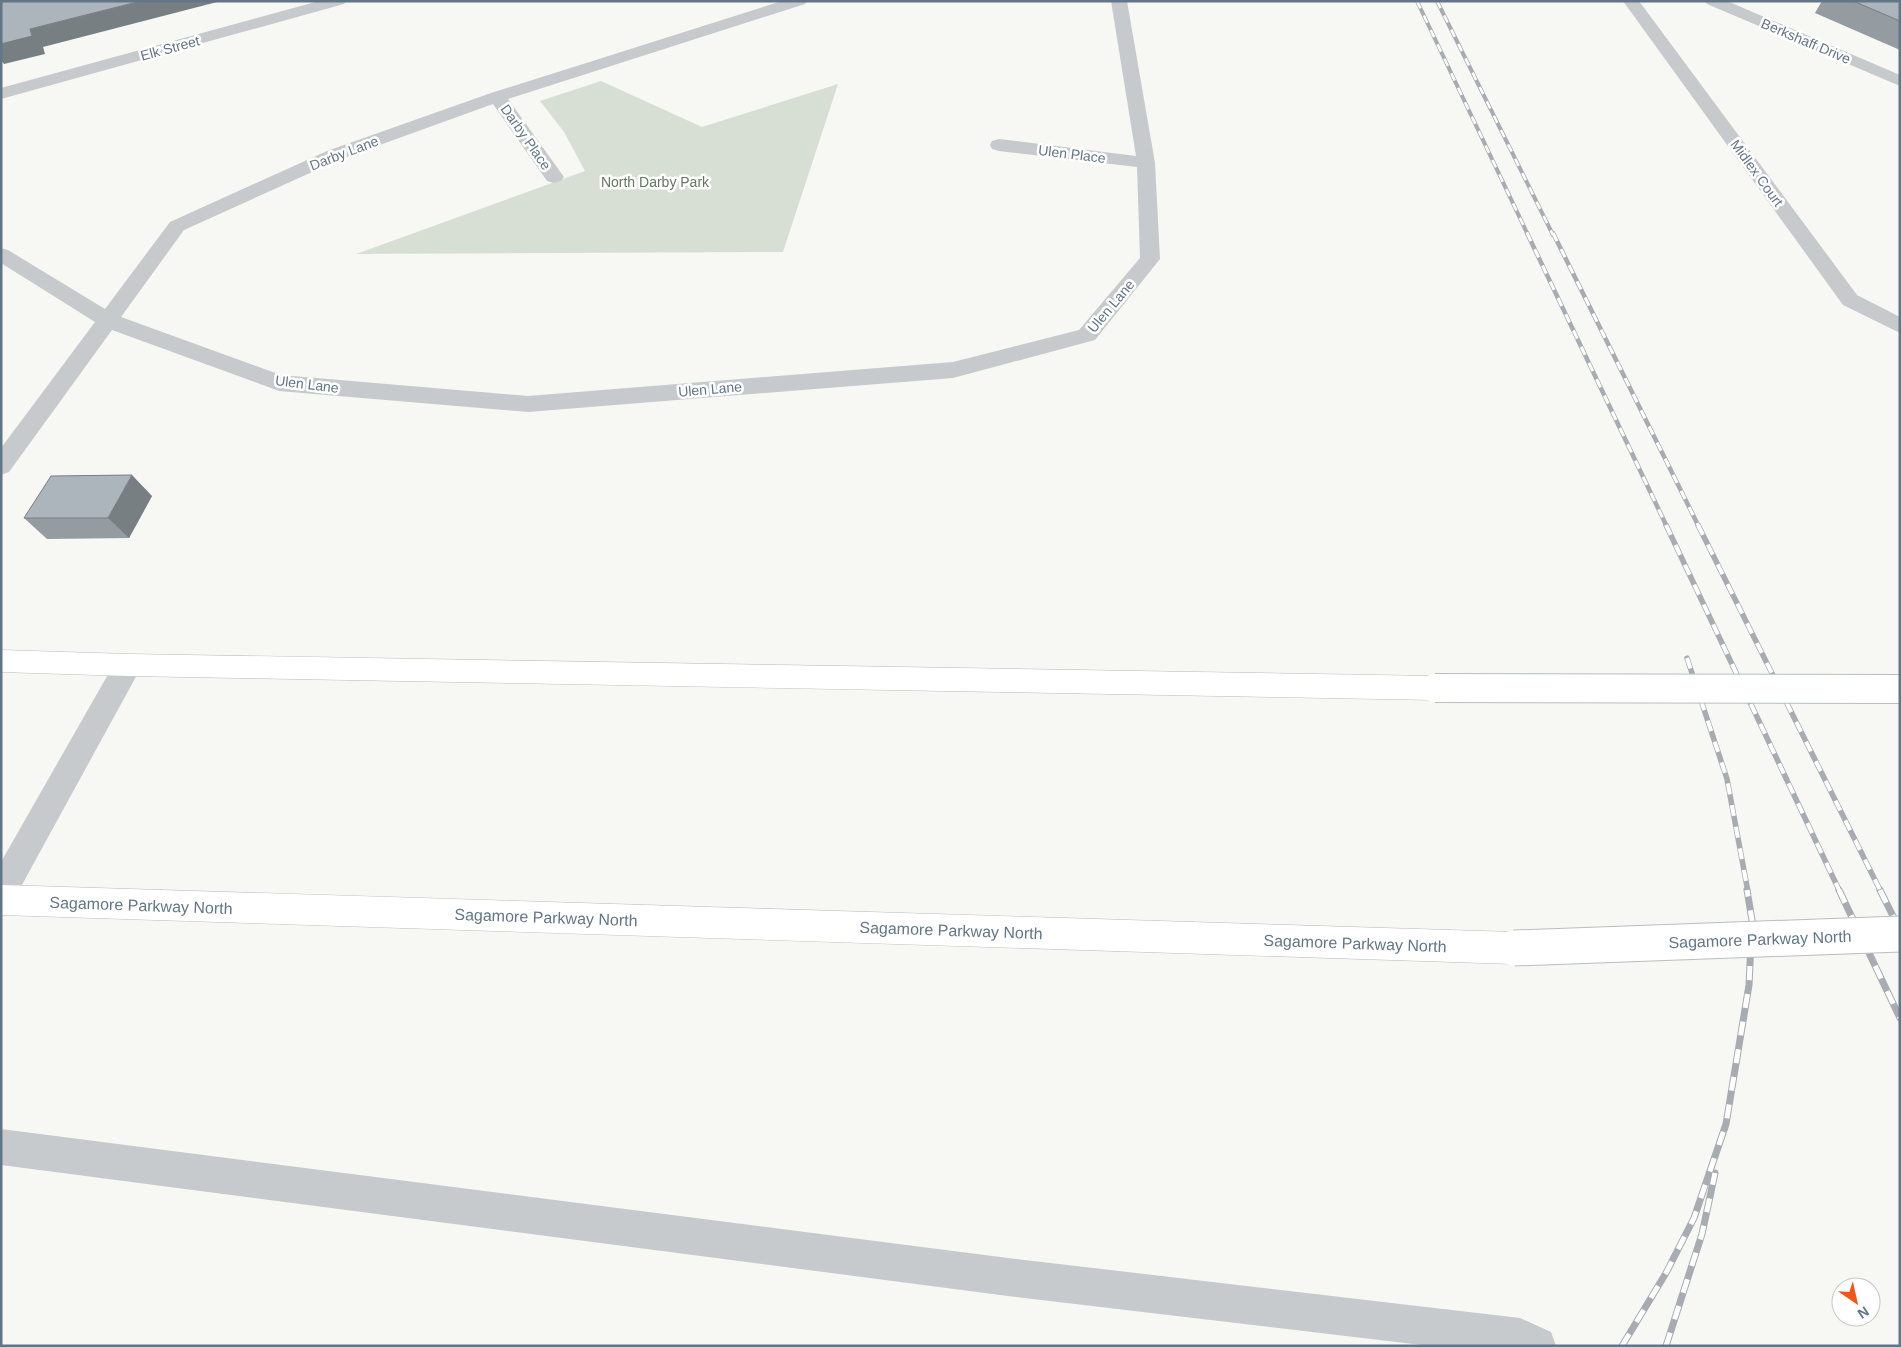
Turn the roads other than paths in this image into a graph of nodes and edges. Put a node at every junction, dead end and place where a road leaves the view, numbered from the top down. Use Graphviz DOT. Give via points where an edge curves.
graph roads {
  1 [pos="338,1"];
  2 [pos="798,1"];
  3 [pos="1118,1"];
  4 [pos="1631,1"];
  5 [pos="1713,1"];
  6 [pos="1900,81"];
  7 [pos="1,94"];
  8 [pos="497,97"];
  9 [pos="999,145"];
  10 [pos="1146,163"];
  11 [pos="554,177"];
  12 [pos="1,254"];
  13 [pos="107,320"];
  14 [pos="1900,326"];
  15 [pos="1,466"];
  16 [pos="1,661"];
  17 [pos="128,665"];
  18 [pos="1900,689"];
  19 [pos="1,892"];
  20 [pos="1,900"];
  21 [pos="1900,934"];
  22 [pos="1,1146"];
  23 [pos="1537,1346"];
  1 -- 7 [label="street, Elk Street"];
  2 -- 8 [label="street, Darby Lane"];
  3 -- 10 [label="street, Ulen Lane"];
  4 -- 14 [label="street, Midlex Court" via="1850,300"];
  5 -- 6 [label="street, Berkshaff Drive"];
  8 -- 11 [label="street, Darby Place"];
  8 -- 13 [label="street, Darby Lane" via="334,154 177,226"];
  9 -- 10 [label="street, Ulen Place"];
  10 -- 13 [label="street, Ulen Lane" via="1150,259 1087,335 953,370 528,404 279,383"];
  12 -- 13 [label="street, Ulen Lane"];
  13 -- 15 [label="street, Darby Lane"];
  16 -- 17 [label="main road"];
  17 -- 18 [label="main road, bridge" via="1435,688"];
  17 -- 19 [label="street"];
  20 -- 21 [label="main road, Sagamore Parkway North, bridge" via="1514,948"];
  22 -- 23 [label="street" via="1008,1277 1520,1337"];
}
